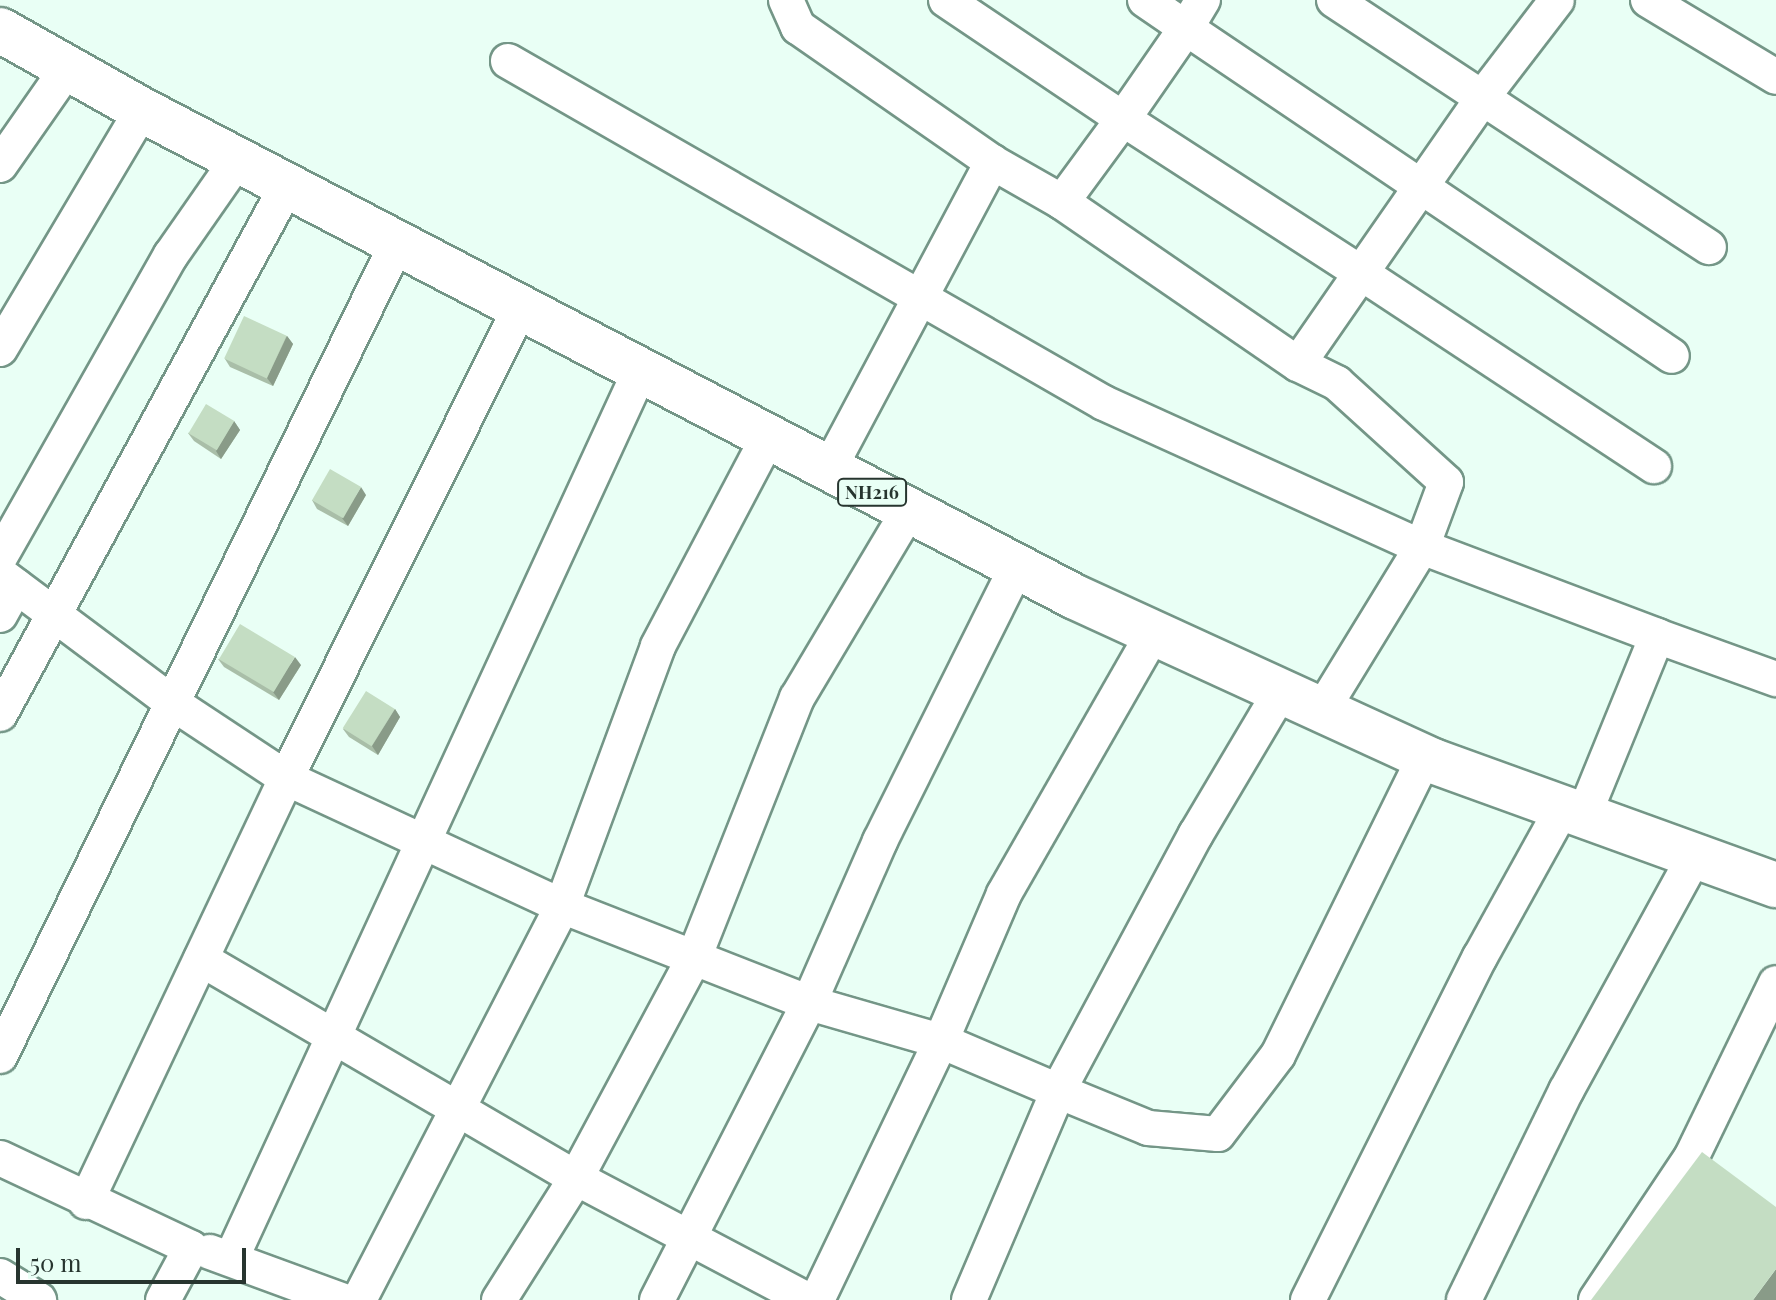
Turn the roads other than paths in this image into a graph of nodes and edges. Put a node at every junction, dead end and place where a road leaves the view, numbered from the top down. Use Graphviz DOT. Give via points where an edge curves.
graph roads {
  1 [pos="786,0"];
  2 [pos="946,0"];
  3 [pos="1145,0"];
  4 [pos="1334,0"];
  5 [pos="1648,0"];
  6 [pos="1545,4"];
  7 [pos="1194,14"];
  8 [pos="3,38"];
  9 [pos="508,61"];
  10 [pos="67,69"];
  11 [pos="1776,77"];
  12 [pos="1482,99"];
  13 [pos="142,110"];
  14 [pos="1123,119"];
  15 [pos="238,159"];
  16 [pos="992,162"];
  17 [pos="0,165"];
  18 [pos="288,184"];
  19 [pos="1421,189"];
  20 [pos="1062,202"];
  21 [pos="397,243"];
  22 [pos="1709,247"];
  23 [pos="1361,273"];
  24 [pos="918,294"];
  25 [pos="520,308"];
  26 [pos="0,349"];
  27 [pos="1672,356"];
  28 [pos="1298,364"];
  29 [pos="640,371"];
  30 [pos="768,437"];
  31 [pos="1654,466"];
  32 [pos="829,469"];
  33 [pos="909,510"];
  34 [pos="1422,547"];
  35 [pos="1017,566"];
  36 [pos="4,583"];
  37 [pos="55,615"];
  38 [pos="1154,632"];
  39 [pos="1657,636"];
  40 [pos="1776,679"];
  41 [pos="1281,691"];
  42 [pos="171,702"];
  43 [pos="1322,710"];
  44 [pos="0,714"];
  45 [pos="1425,756"];
  46 [pos="286,778"];
  47 [pos="1573,812"];
  48 [pos="422,839"];
  49 [pos="1693,859"];
  50 [pos="1776,885"];
  51 [pos="562,906"];
  52 [pos="694,958"];
  53 [pos="201,959"];
  54 [pos="1776,983"];
  55 [pos="809,1003"];
  56 [pos="334,1033"];
  57 [pos="941,1041"];
  58 [pos="0,1056"];
  59 [pos="1058,1091"];
  60 [pos="457,1107"];
  61 [pos="0,1158"];
  62 [pos="576,1178"];
  63 [pos="86,1202"];
  64 [pos="691,1241"];
  65 [pos="191,1248"];
  66 [pos="232,1257"];
  67 [pos="0,1276"];
  68 [pos="175,1296"];
  69 [pos="39,1300"];
  70 [pos="341,1300"];
  71 [pos="359,1300"];
  72 [pos="499,1300"];
  73 [pos="657,1300"];
  74 [pos="807,1300"];
  75 [pos="817,1300"];
  76 [pos="969,1300"];
  77 [pos="1308,1300"];
  78 [pos="1464,1300"];
  79 [pos="1596,1300"];
  1 -- 16 [label="street" via="798,27"];
  2 -- 14 [label="street"];
  3 -- 7 [label="street"];
  4 -- 12 [label="street"];
  5 -- 11 [label="street"];
  6 -- 12 [label="street"];
  7 -- 14 [label="street"];
  7 -- 19 [label="street"];
  8 -- 10 [label="highway, NH216"];
  9 -- 24 [label="street"];
  10 -- 13 [label="highway, NH216"];
  10 -- 17 [label="street"];
  12 -- 19 [label="street"];
  12 -- 22 [label="street"];
  13 -- 15 [label="highway, NH216"];
  13 -- 26 [label="street"];
  14 -- 20 [label="street"];
  14 -- 23 [label="street"];
  15 -- 18 [label="highway, NH216"];
  15 -- 36 [label="street" via="171,255"];
  16 -- 20 [label="street"];
  16 -- 24 [label="street"];
  18 -- 21 [label="highway, NH216"];
  18 -- 37 [label="street"];
  19 -- 23 [label="street"];
  19 -- 27 [label="street"];
  20 -- 28 [label="street"];
  21 -- 25 [label="highway, NH216"];
  21 -- 42 [label="street"];
  23 -- 28 [label="street"];
  23 -- 31 [label="street"];
  24 -- 32 [label="street"];
  24 -- 34 [label="street" via="1104,403"];
  25 -- 29 [label="highway, NH216"];
  25 -- 46 [label="street"];
  28 -- 34 [label="street" via="1337,383 1444,475 1444,489"];
  29 -- 30 [label="highway, NH216"];
  29 -- 48 [label="street"];
  30 -- 32 [label="highway, NH216"];
  30 -- 51 [label="street" via="658,646"];
  32 -- 33 [label="highway, NH216"];
  33 -- 35 [label="highway, NH216"];
  33 -- 52 [label="street" via="797,698"];
  34 -- 39 [label="street"];
  34 -- 43 [label="street"];
  35 -- 38 [label="highway, NH216"];
  35 -- 55 [label="street" via="880,841"];
  36 -- 37 [label="street"];
  37 -- 42 [label="street"];
  37 -- 44 [label="street"];
  38 -- 41 [label="highway, NH216"];
  38 -- 57 [label="street" via="1004,894"];
  39 -- 40 [label="street"];
  39 -- 47 [label="street"];
  41 -- 43 [label="highway, NH216"];
  41 -- 59 [label="street" via="1196,834"];
  42 -- 46 [label="street"];
  42 -- 58 [label="street"];
  43 -- 45 [label="highway, NH216"];
  45 -- 47 [label="highway, NH216"];
  45 -- 59 [label="street" via="1278,1055 1218,1134 1148,1128"];
  46 -- 48 [label="street"];
  46 -- 53 [label="street"];
  47 -- 49 [label="highway, NH216"];
  47 -- 77 [label="street" via="1480,957"];
  48 -- 51 [label="street"];
  48 -- 56 [label="street"];
  49 -- 50 [label="highway, NH216"];
  49 -- 78 [label="street" via="1566,1091"];
  51 -- 52 [label="street"];
  51 -- 60 [label="street"];
  52 -- 55 [label="street"];
  52 -- 62 [label="street"];
  53 -- 56 [label="street"];
  53 -- 63 [label="street"];
  54 -- 79 [label="street" via="1692,1156"];
  55 -- 57 [label="street"];
  55 -- 64 [label="street"];
  56 -- 60 [label="street"];
  56 -- 66 [label="street"];
  57 -- 59 [label="street"];
  57 -- 75 [label="street"];
  59 -- 76 [label="street"];
  60 -- 62 [label="street"];
  60 -- 71 [label="street"];
  61 -- 63 [label="street"];
  62 -- 64 [label="street"];
  62 -- 72 [label="street"];
  63 -- 65 [label="street"];
  64 -- 73 [label="street"];
  64 -- 74 [label="street"];
  65 -- 66 [label="street"];
  65 -- 68 [label="street"];
  66 -- 70 [label="street"];
  67 -- 69 [label="street"];
}
